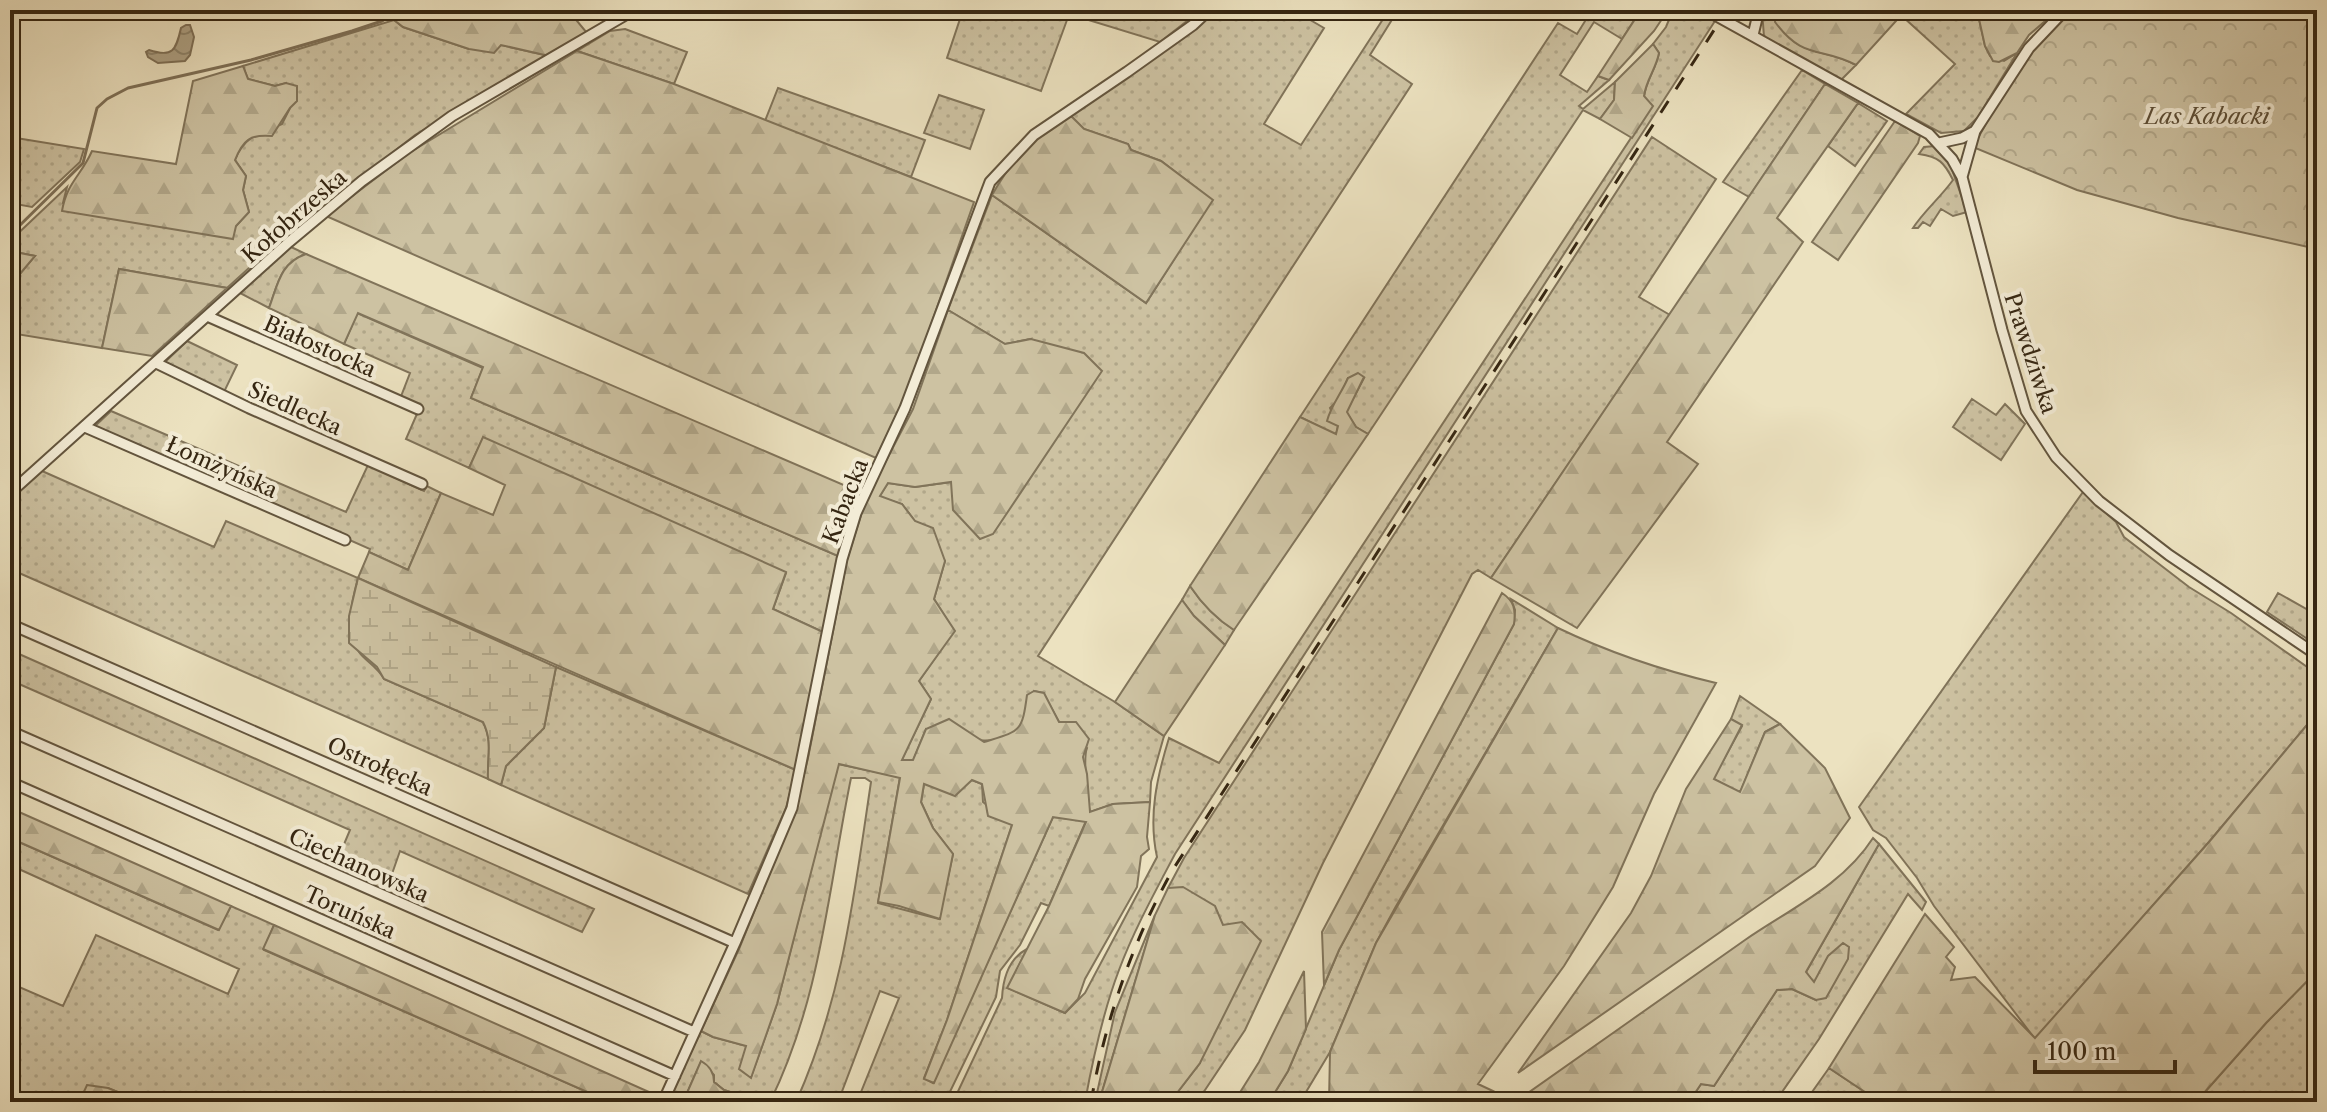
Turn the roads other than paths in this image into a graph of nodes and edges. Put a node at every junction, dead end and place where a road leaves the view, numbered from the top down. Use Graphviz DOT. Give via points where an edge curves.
graph roads {
  1 [pos="634,10"];
  2 [pos="1209,10"];
  3 [pos="1706,10"];
  4 [pos="1759,10"];
  5 [pos="2065,10"];
  6 [pos="1753,35"];
  7 [pos="1975,131"];
  8 [pos="1939,143"];
  9 [pos="1962,177"];
  10 [pos="207,316"];
  11 [pos="156,363"];
  12 [pos="418,409"];
  13 [pos="85,427"];
  14 [pos="422,484"];
  15 [pos="10,493"];
  16 [pos="345,540"];
  17 [pos="10,624"];
  18 [pos="2317,655"];
  19 [pos="10,731"];
  20 [pos="10,782"];
  21 [pos="735,943"];
  22 [pos="694,1032"];
  23 [pos="675,1076"];
  24 [pos="663,1102"];
  1 -- 10 [label="street, Kołobrzeska" via="405,148"];
  2 -- 21 [label="street, Kabacka" via="1034,135 990,182 905,408 856,513 792,808"];
  3 -- 6 [label="street"];
  4 -- 6 [label="street"];
  5 -- 7 [label="street" via="2029,48"];
  6 -- 8 [label="street"];
  7 -- 8 [label="street"];
  7 -- 9 [label="street"];
  8 -- 9 [label="street"];
  9 -- 18 [label="street, Prawdziwka" via="2026,411 2056,457 2124,521"];
  10 -- 11 [label="street, Kołobrzeska"];
  10 -- 12 [label="street, Białostocka"];
  11 -- 13 [label="street, Kołobrzeska"];
  11 -- 14 [label="street, Siedlecka"];
  13 -- 15 [label="street, Kołobrzeska"];
  13 -- 16 [label="street, Łomżyńska"];
  17 -- 21 [label="street, Ostrołęcka"];
  19 -- 22 [label="street, Ciechanowska"];
  20 -- 23 [label="street, Toruńska"];
  21 -- 22 [label="street, Kabacka"];
  22 -- 23 [label="street, Kabacka"];
  23 -- 24 [label="street, Kabacka"];
}
